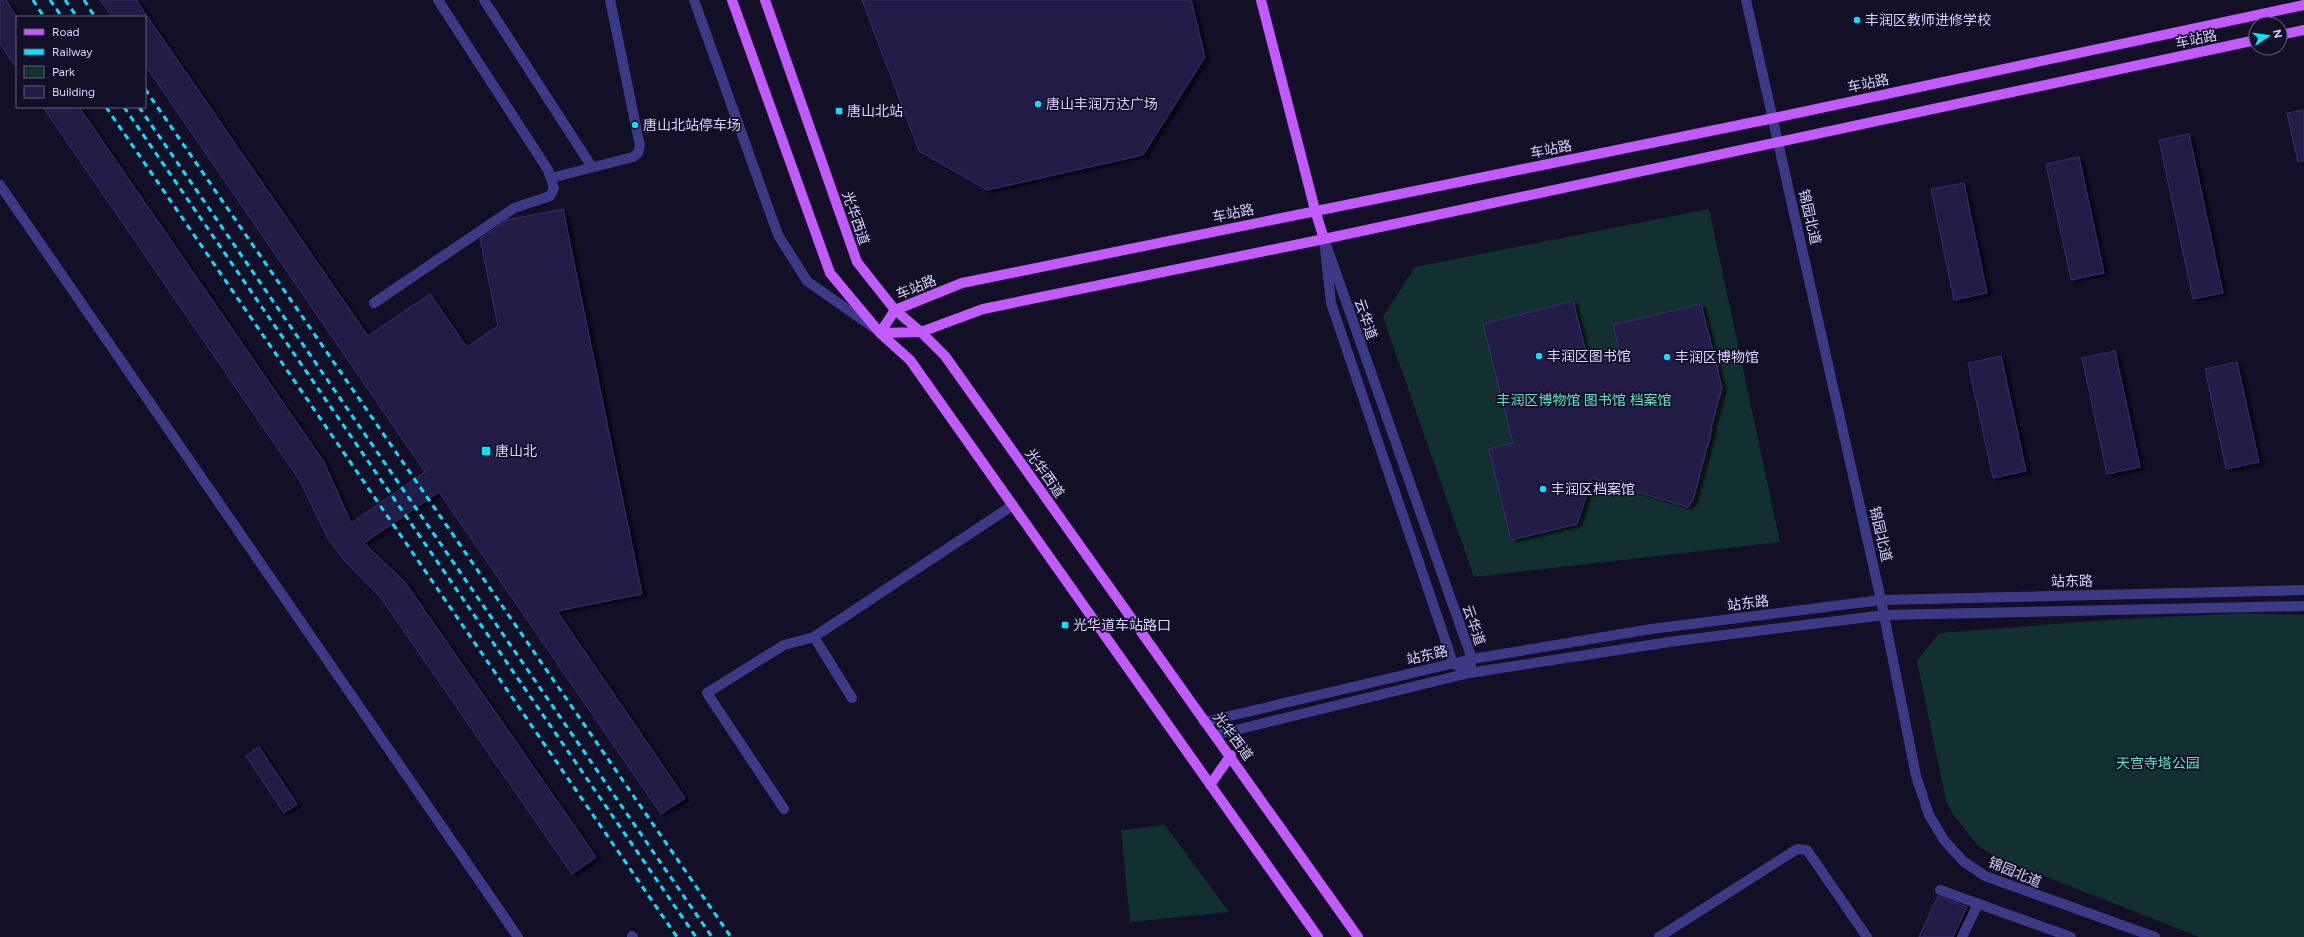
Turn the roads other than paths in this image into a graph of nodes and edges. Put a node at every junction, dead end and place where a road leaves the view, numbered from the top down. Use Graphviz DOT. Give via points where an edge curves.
graph roads {
  1 [pos="438,0"];
  2 [pos="484,0"];
  3 [pos="610,0"];
  4 [pos="694,0"];
  5 [pos="732,0"];
  6 [pos="765,0"];
  7 [pos="1261,0"];
  8 [pos="1746,0"];
  9 [pos="2304,5"];
  10 [pos="2304,30"];
  11 [pos="2288,33"];
  12 [pos="2248,42"];
  13 [pos="1774,118"];
  14 [pos="1779,142"];
  15 [pos="592,167"];
  16 [pos="551,178"];
  17 [pos="0,185"];
  18 [pos="1315,210"];
  19 [pos="1324,239"];
  20 [pos="374,303"];
  21 [pos="895,310"];
  22 [pos="921,332"];
  23 [pos="880,333"];
  24 [pos="1013,505"];
  25 [pos="2304,590"];
  26 [pos="1881,600"];
  27 [pos="2304,606"];
  28 [pos="1885,615"];
  29 [pos="814,637"];
  30 [pos="1472,659"];
  31 [pos="1454,664"];
  32 [pos="1469,673"];
  33 [pos="852,698"];
  34 [pos="1204,722"];
  35 [pos="1215,735"];
  36 [pos="1231,756"];
  37 [pos="1210,784"];
  38 [pos="784,809"];
  39 [pos="1940,890"];
  40 [pos="1978,904"];
  41 [pos="2051,934"];
  42 [pos="518,937"];
  43 [pos="1318,937"];
  44 [pos="1358,937"];
  45 [pos="1659,937"];
  46 [pos="1867,937"];
  47 [pos="1962,937"];
  48 [pos="2071,937"];
  49 [pos="2155,937"];
  1 -- 16 [label="street"];
  2 -- 15 [label="street"];
  3 -- 15 [label="street" via="640,146 633,158"];
  4 -- 23 [label="street" via="778,235 807,281"];
  5 -- 23 [label="main road" via="830,273"];
  6 -- 21 [label="main road, 光华西道" via="856,262"];
  7 -- 18 [label="main road, 云华道"];
  8 -- 13 [label="street, 锦园北道"];
  9 -- 13 [label="main road, 车站路"];
  10 -- 11 [label="main road"];
  12 -- 14 [label="main road, 车站路"];
  13 -- 14 [label="street, 锦园北道"];
  13 -- 18 [label="main road, 车站路"];
  14 -- 19 [label="main road, 车站路"];
  14 -- 26 [label="street, 锦园北道"];
  15 -- 16 [label="street"];
  16 -- 20 [label="street" via="554,188 550,196 514,208"];
  17 -- 42 [label="street"];
  18 -- 19 [label="main road, 云华道"];
  18 -- 21 [label="main road, 车站路" via="962,283"];
  19 -- 22 [label="main road, 车站路" via="983,309"];
  19 -- 30 [label="street, 云华道"];
  19 -- 31 [label="street, 云华道" via="1331,303"];
  21 -- 22 [label="main road, 光华西道"];
  21 -- 23 [label="main road, 车站路"];
  22 -- 23 [label="main road, 车站路"];
  22 -- 34 [label="main road, 光华西道" via="945,356"];
  23 -- 24 [label="main road" via="910,360"];
  24 -- 29 [label="street"];
  24 -- 37 [label="main road"];
  25 -- 26 [label="street, 站东路"];
  26 -- 28 [label="street, 锦园北道"];
  26 -- 30 [label="street, 站东路" via="1651,629"];
  27 -- 28 [label="street, 站东路"];
  28 -- 32 [label="street, 站东路" via="1676,641"];
  28 -- 49 [label="street, 锦园北道" via="1916,776 1929,815 1944,840 1963,861 1985,876"];
  29 -- 33 [label="street"];
  29 -- 38 [label="street" via="784,645 707,694"];
  30 -- 31 [label="street, 站东路"];
  30 -- 32 [label="street, 云华道"];
  31 -- 32 [label="street"];
  31 -- 34 [label="street, 站东路"];
  32 -- 35 [label="street, 站东路"];
  34 -- 35 [label="main road, 光华西道"];
  35 -- 36 [label="main road, 光华西道"];
  36 -- 37 [label="main road"];
  36 -- 44 [label="main road, 光华西道"];
  37 -- 43 [label="main road"];
  39 -- 40 [label="street"];
  40 -- 41 [label="street"];
  40 -- 47 [label="street"];
  41 -- 48 [label="street"];
  45 -- 46 [label="street" via="1797,849 1807,850"];
}
